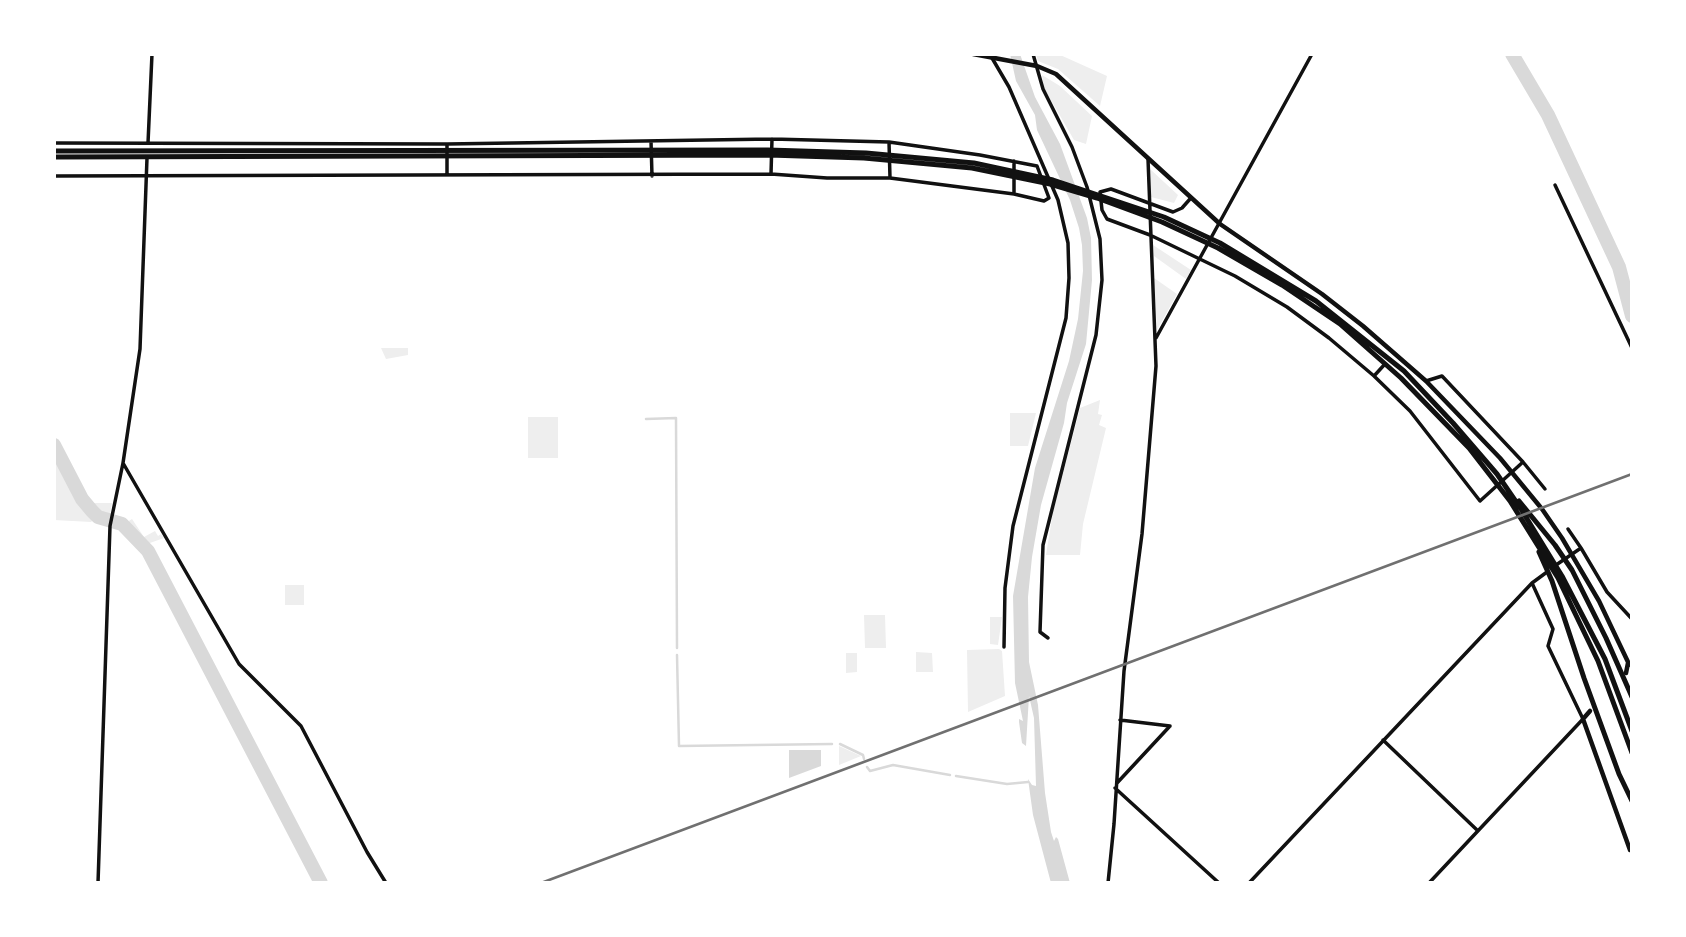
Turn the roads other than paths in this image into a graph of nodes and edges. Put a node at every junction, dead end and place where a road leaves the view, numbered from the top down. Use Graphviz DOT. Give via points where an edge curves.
graph roads {
  1 [pos="152,54"];
  2 [pos="974,54"];
  3 [pos="1033,54"];
  4 [pos="1312,54"];
  5 [pos="995,58"];
  6 [pos="1036,66"];
  7 [pos="772,139"];
  8 [pos="651,141"];
  9 [pos="889,142"];
  10 [pos="54,143"];
  11 [pos="148,143"];
  12 [pos="447,144"];
  13 [pos="54,154"];
  14 [pos="1148,159"];
  15 [pos="1014,160"];
  16 [pos="447,174"];
  17 [pos="771,174"];
  18 [pos="54,176"];
  19 [pos="147,176"];
  20 [pos="652,176"];
  21 [pos="890,178"];
  22 [pos="1555,185"];
  23 [pos="1014,194"];
  24 [pos="1190,199"];
  25 [pos="1149,204"];
  26 [pos="1220,224"];
  27 [pos="1150,235"];
  28 [pos="1199,258"];
  29 [pos="1155,339"];
  30 [pos="1632,348"];
  31 [pos="1395,353"];
  32 [pos="1374,376"];
  33 [pos="1426,381"];
  34 [pos="1523,462"];
  35 [pos="123,463"];
  36 [pos="1497,474"];
  37 [pos="1545,489"];
  38 [pos="1568,529"];
  39 [pos="1581,548"];
  40 [pos="1557,578"];
  41 [pos="1532,583"];
  42 [pos="1632,619"];
  43 [pos="1048,638"];
  44 [pos="1004,647"];
  45 [pos="1630,664"];
  46 [pos="1626,673"];
  47 [pos="1632,698"];
  48 [pos="1590,711"];
  49 [pos="1583,719"];
  50 [pos="1120,720"];
  51 [pos="1632,731"];
  52 [pos="1383,740"];
  53 [pos="1632,753"];
  54 [pos="1116,786"];
  55 [pos="1632,801"];
  56 [pos="1477,830"];
  57 [pos="1631,850"];
  58 [pos="98,883"];
  59 [pos="386,883"];
  60 [pos="1108,883"];
  61 [pos="1219,883"];
  62 [pos="1249,883"];
  63 [pos="1429,883"];
  1 -- 11 [label="street"];
  2 -- 5 [label="main road"];
  3 -- 6 [label="street"];
  4 -- 26 [label="street"];
  5 -- 6 [label="main road"];
  5 -- 44 [label="street" via="1058,200 1068,243 1069,278 1066,318 1013,526"];
  6 -- 14 [label="main road" via="1063,80"];
  6 -- 43 [label="street" via="1087,187 1100,239 1102,280 1096,335 1043,545 1040,632"];
  7 -- 8 [label="street"];
  7 -- 9 [label="street"];
  7 -- 17 [label="street"];
  8 -- 12 [label="street"];
  8 -- 20 [label="street"];
  9 -- 15 [label="street"];
  9 -- 21 [label="street"];
  10 -- 11 [label="street"];
  11 -- 12 [label="street"];
  11 -- 19 [label="street"];
  12 -- 16 [label="street"];
  13 -- 36 [label="highway" via="768,150 974,163 1040,177 1164,217 1285,280 1404,371"];
  13 -- 40 [label="highway" via="769,155 972,168 1050,184 1162,222 1218,248 1340,324 1401,378 1490,474"];
  14 -- 24 [label="main road"];
  14 -- 25 [label="street"];
  15 -- 23 [label="street"];
  15 -- 23 [label="street" via="1037,166 1049,198 1044,201"];
  16 -- 19 [label="street"];
  16 -- 20 [label="street"];
  17 -- 20 [label="street"];
  17 -- 21 [label="street"];
  18 -- 19 [label="street"];
  19 -- 35 [label="street" via="140,349"];
  21 -- 23 [label="street"];
  22 -- 30 [label="street"];
  24 -- 25 [label="street" via="1173,212"];
  24 -- 26 [label="main road"];
  25 -- 27 [label="street"];
  25 -- 27 [label="street" via="1111,189 1100,192 1107,219"];
  26 -- 28 [label="street"];
  26 -- 31 [label="main road" via="1322,294"];
  27 -- 28 [label="street"];
  27 -- 29 [label="street"];
  28 -- 29 [label="street"];
  28 -- 32 [label="street" via="1287,307"];
  29 -- 50 [label="street" via="1142,534"];
  31 -- 32 [label="street"];
  31 -- 33 [label="main road"];
  32 -- 34 [label="street" via="1410,411 1480,501"];
  33 -- 34 [label="street" via="1442,376"];
  33 -- 45 [label="main road" via="1542,509 1599,601"];
  34 -- 37 [label="street"];
  35 -- 58 [label="street" via="111,524"];
  35 -- 59 [label="street" via="239,664 301,726"];
  36 -- 40 [label="highway"];
  36 -- 47 [label="highway" via="1572,570"];
  38 -- 39 [label="street"];
  39 -- 41 [label="street"];
  39 -- 42 [label="street" via="1607,592"];
  40 -- 51 [label="highway" via="1605,659"];
  40 -- 53 [label="highway" via="1598,662"];
  40 -- 55 [label="highway" via="1584,678"];
  41 -- 49 [label="street" via="1553,629 1548,646"];
  41 -- 52 [label="street"];
  45 -- 46 [label="main road"];
  48 -- 49 [label="main road"];
  49 -- 56 [label="street"];
  49 -- 57 [label="main road"];
  50 -- 54 [label="street"];
  50 -- 54 [label="street" via="1170,726"];
  52 -- 56 [label="street"];
  52 -- 62 [label="street"];
  54 -- 60 [label="street"];
  54 -- 61 [label="street"];
  56 -- 63 [label="street"];
}
